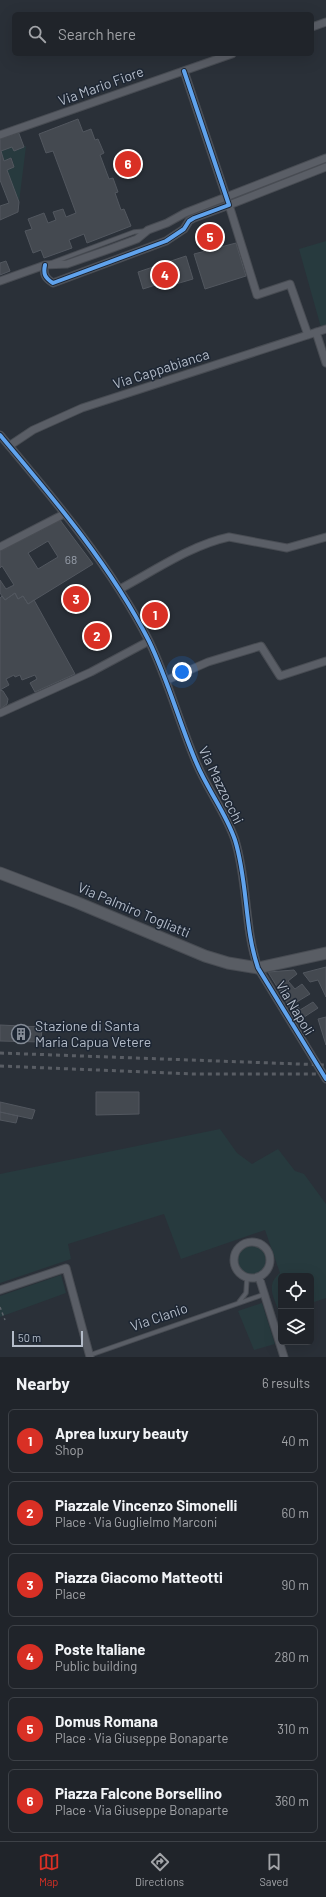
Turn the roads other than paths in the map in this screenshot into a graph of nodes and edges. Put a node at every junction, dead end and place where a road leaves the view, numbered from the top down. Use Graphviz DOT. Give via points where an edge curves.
graph roads {
  1 [pos="326,22"];
  2 [pos="314,26"];
  3 [pos="226,56"];
  4 [pos="184,71"];
  5 [pos="0,136"];
  6 [pos="326,158"];
  7 [pos="326,167"];
  8 [pos="225,196"];
  9 [pos="229,207"];
  10 [pos="169,222"];
  11 [pos="177,234"];
  12 [pos="45,265"];
  13 [pos="0,282"];
  14 [pos="326,329"];
  15 [pos="316,332"];
  16 [pos="308,335"];
  17 [pos="326,363"];
  18 [pos="0,435"];
  19 [pos="9,446"];
  20 [pos="64,514"];
  21 [pos="326,537"];
  22 [pos="0,547"];
  23 [pos="120,589"];
  24 [pos="149,641"];
  25 [pos="326,662"];
  26 [pos="167,680"];
  27 [pos="0,713"];
  28 [pos="0,873"];
  29 [pos="326,953"];
  30 [pos="258,968"];
  31 [pos="326,1080"];
  32 [pos="259,1277"];
  33 [pos="247,1278"];
  34 [pos="0,1290"];
  35 [pos="265,1294"];
  36 [pos="238,1303"];
  37 [pos="89,1356"];
  38 [pos="284,1357"];
  1 -- 2 [label="street"];
  3 -- 4 [label="street, Via Mario Fiore"];
  4 -- 5 [label="street, Via Mario Fiore"];
  4 -- 8 [label="street"];
  6 -- 8 [label="street"];
  7 -- 9 [label="street"];
  8 -- 9 [label="street"];
  8 -- 10 [label="street"];
  9 -- 11 [label="street" via="194,218"];
  9 -- 16 [label="street" via="257,295 290,284"];
  10 -- 11 [label="street"];
  10 -- 12 [label="street" via="148,230 137,239 67,264"];
  11 -- 12 [label="street" via="160,243 53,283 46,279"];
  12 -- 13 [label="street"];
  14 -- 15 [label="street, Via Cappabianca"];
  15 -- 16 [label="street, Via Cappabianca"];
  15 -- 17 [label="street"];
  16 -- 19 [label="street, Via Cappabianca" via="82,408 33,430"];
  18 -- 19 [label="street, Via Mazzocchi"];
  19 -- 20 [label="street, Via Mazzocchi"];
  20 -- 22 [label="street"];
  20 -- 23 [label="street, Via Mazzocchi"];
  21 -- 23 [label="street" via="287,548 229,537 220,539 187,553"];
  23 -- 24 [label="street, Via Mazzocchi"];
  24 -- 26 [label="street, Via Mazzocchi"];
  24 -- 27 [label="street" via="91,672"];
  25 -- 26 [label="street" via="280,676 261,646 208,662"];
  26 -- 30 [label="street, Via Mazzocchi" via="196,763 234,838 241,863 253,952"];
  28 -- 30 [label="street, Via Palmiro Togliatti" via="205,956 228,964"];
  29 -- 30 [label="street"];
  30 -- 31 [label="street, Via Napoli"];
  32 -- 33 [label="street"];
  32 -- 33 [label="street" via="268,1269 270,1257 265,1247 248,1242 238,1248 234,1260 237,1271"];
  32 -- 35 [label="street"];
  33 -- 36 [label="lane" via="246,1293"];
  34 -- 37 [label="street" via="66,1268"];
  35 -- 36 [label="lane, Via Clanio"];
  35 -- 38 [label="street"];
  36 -- 37 [label="lane, Via Clanio"];
}
